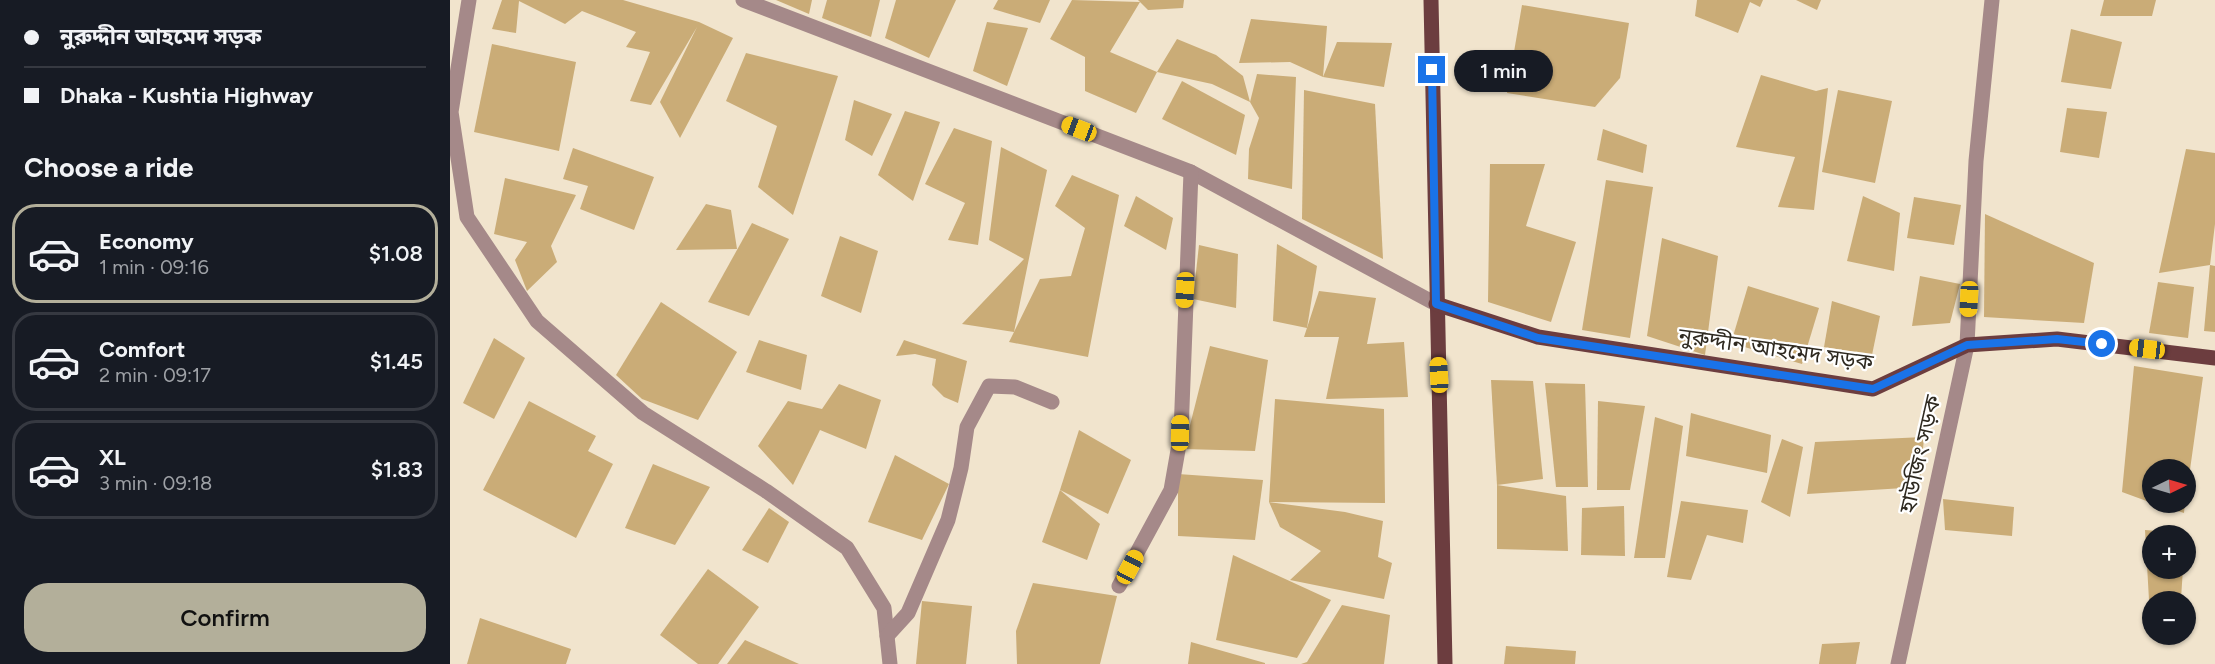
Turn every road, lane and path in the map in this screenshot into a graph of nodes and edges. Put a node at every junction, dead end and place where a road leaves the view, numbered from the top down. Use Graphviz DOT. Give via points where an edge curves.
graph roads {
  1 [pos="469,0"];
  2 [pos="743,0"];
  3 [pos="1431,0"];
  4 [pos="1992,0"];
  5 [pos="1191,172"];
  6 [pos="1436,304"];
  7 [pos="1967,345"];
  8 [pos="2215,357"];
  9 [pos="1052,402"];
  10 [pos="1119,586"];
  11 [pos="887,636"];
  12 [pos="890,664"];
  13 [pos="1445,664"];
  14 [pos="1898,664"];
  1 -- 11 [label="street" via="451,112 467,217 537,321 643,413 847,548 884,608"];
  2 -- 5 [label="street"];
  3 -- 6 [label="main road"];
  4 -- 7 [label="street, হাউজিং সড়ক" via="1976,161"];
  5 -- 6 [label="street"];
  5 -- 10 [label="street" via="1180,433 1171,490"];
  6 -- 7 [label="main road, নুরুদ্দীন আহমেদ সড়ক" via="1538,338 1873,389"];
  6 -- 13 [label="main road" via="1442,423"];
  7 -- 8 [label="main road, নুরুদ্দীন আহমেদ সড়ক" via="2057,339"];
  7 -- 14 [label="street, হাউজিং সড়ক"];
  9 -- 11 [label="street" via="1015,387 989,386 967,427 948,520 908,613"];
  11 -- 12 [label="street"];
}
